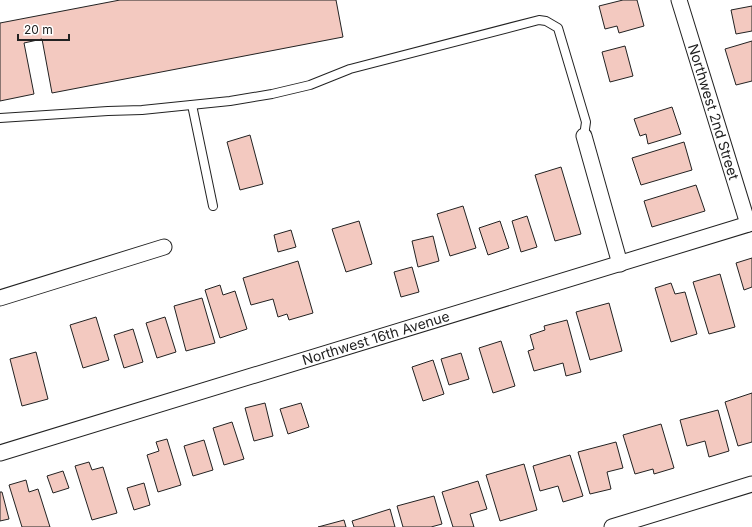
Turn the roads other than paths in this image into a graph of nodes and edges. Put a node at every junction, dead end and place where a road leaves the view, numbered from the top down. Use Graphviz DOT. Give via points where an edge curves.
graph roads {
  1 [pos="679,0"];
  2 [pos="192,105"];
  3 [pos="0,118"];
  4 [pos="584,136"];
  5 [pos="213,206"];
  6 [pos="750,224"];
  7 [pos="164,247"];
  8 [pos="620,264"];
  9 [pos="0,298"];
  10 [pos="0,453"];
  11 [pos="752,484"];
  12 [pos="612,527"];
  1 -- 6 [label="street, Northwest 2nd Street"];
  2 -- 3 [label="lane"];
  2 -- 4 [label="lane" via="230,101 310,85 350,69 539,20 558,28 586,122"];
  2 -- 5 [label="lane"];
  4 -- 8 [label="street"];
  6 -- 8 [label="street, Northwest 16th Avenue"];
  7 -- 9 [label="street"];
  8 -- 10 [label="street, Northwest 16th Avenue"];
  11 -- 12 [label="street"];
}
